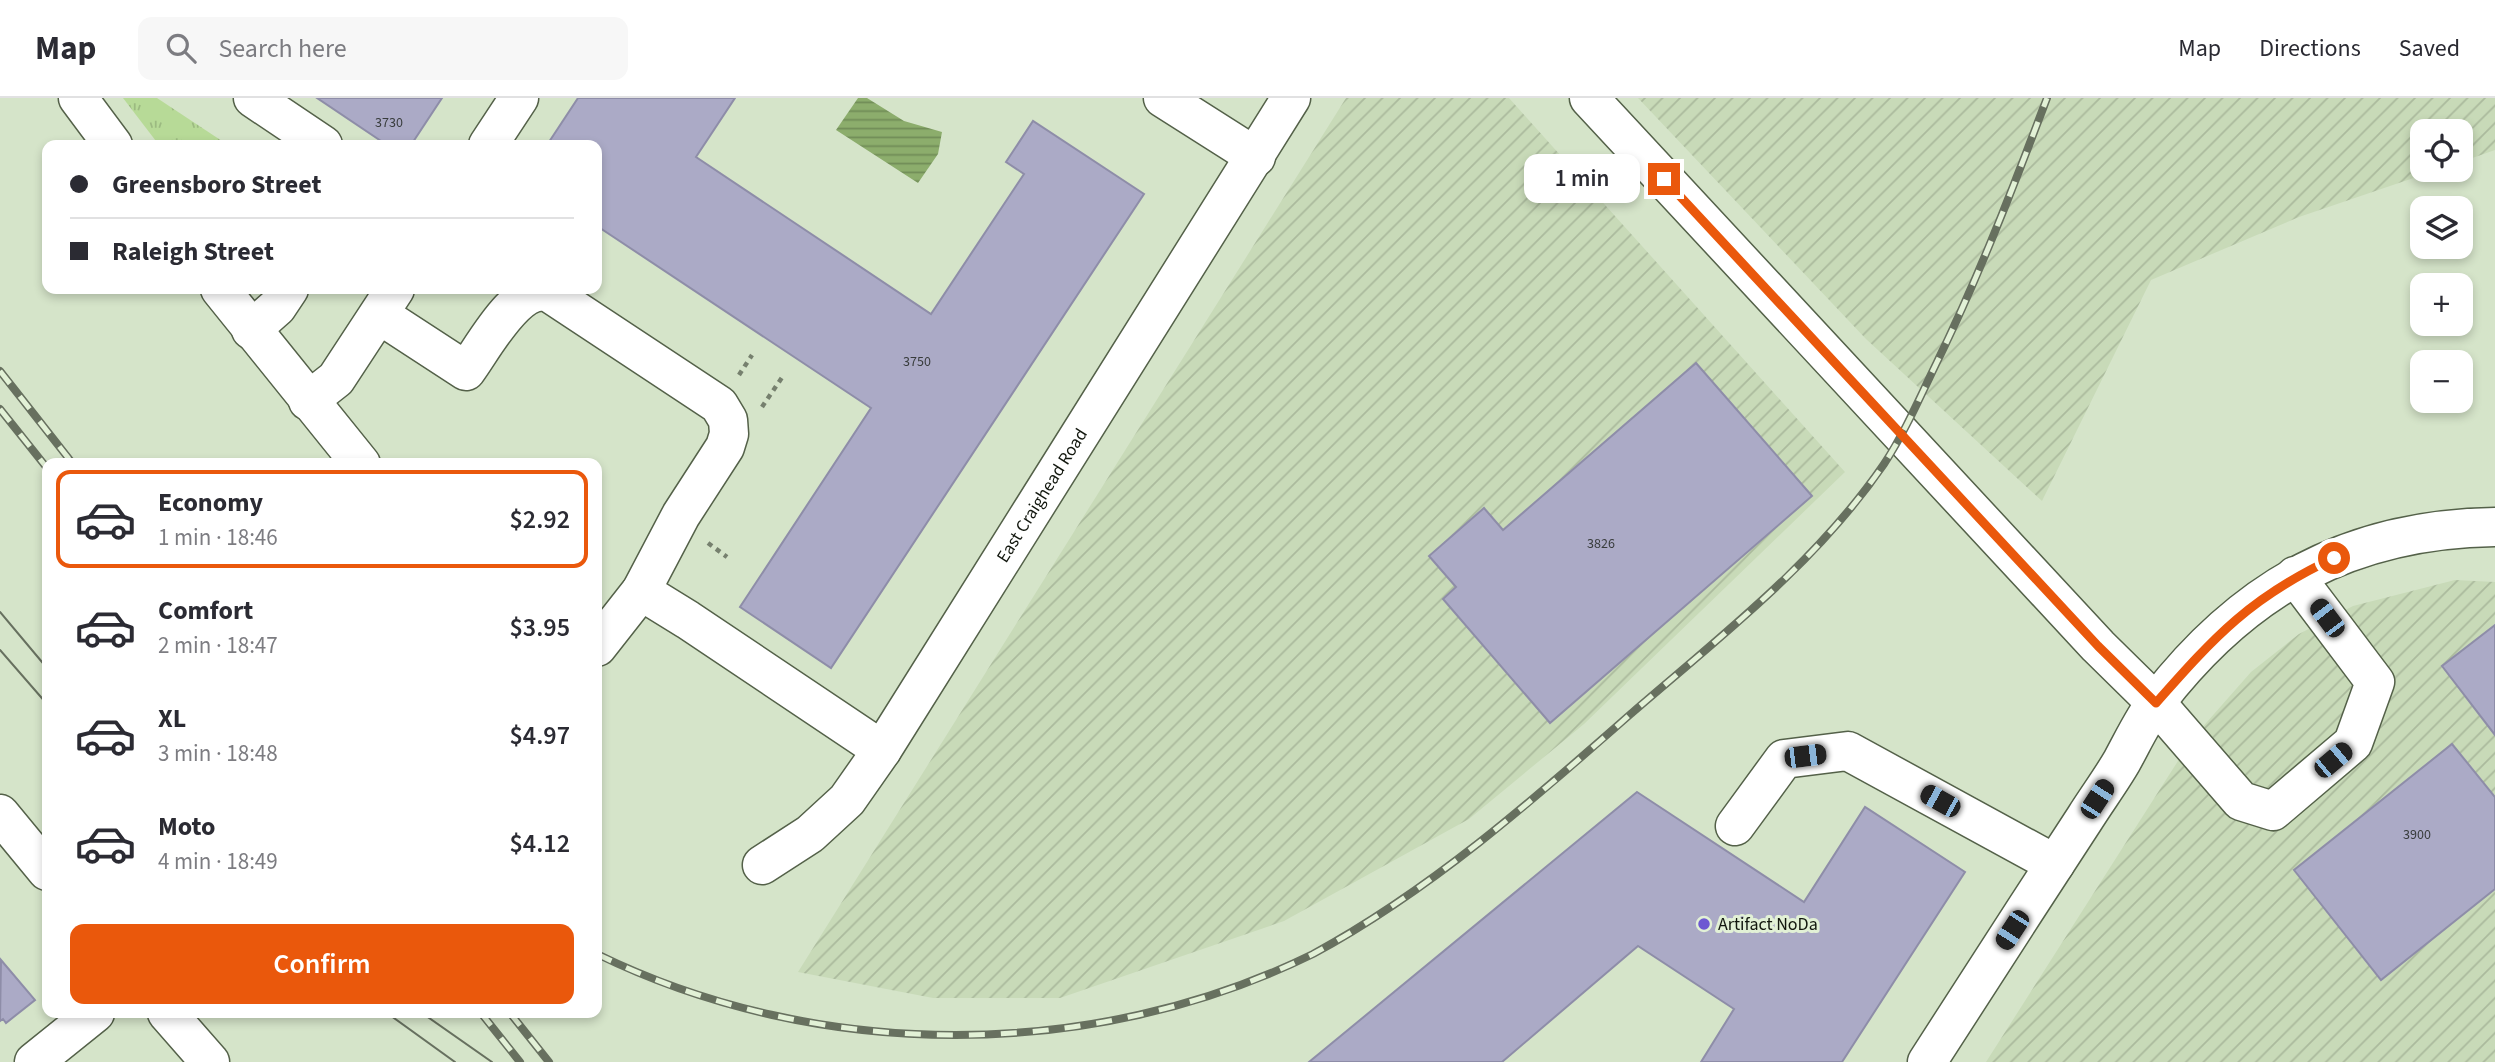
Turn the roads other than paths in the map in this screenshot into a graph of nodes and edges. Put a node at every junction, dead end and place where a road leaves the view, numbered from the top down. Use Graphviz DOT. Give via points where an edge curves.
graph roads {
  1 [pos="78,98"];
  2 [pos="253,98"];
  3 [pos="519,98"];
  4 [pos="1163,98"];
  5 [pos="1291,98"];
  6 [pos="1589,98"];
  7 [pos="109,140"];
  8 [pos="316,140"];
  9 [pos="491,140"];
  10 [pos="1256,157"];
  11 [pos="224,294"];
  12 [pos="286,294"];
  13 [pos="531,294"];
  14 [pos="551,294"];
  15 [pos="388,302"];
  16 [pos="251,330"];
  17 [pos="308,401"];
  18 [pos="356,458"];
  19 [pos="2495,527"];
  20 [pos="2295,576"];
  21 [pos="641,591"];
  22 [pos="602,641"];
  23 [pos="2156,703"];
  24 [pos="882,750"];
  25 [pos="0,814"];
  26 [pos="1735,826"];
  27 [pos="2055,864"];
  28 [pos="42,865"];
  29 [pos="762,865"];
  30 [pos="89,1018"];
  31 [pos="171,1018"];
  32 [pos="34,1062"];
  33 [pos="210,1062"];
  34 [pos="1927,1062"];
  1 -- 7 [label="street"];
  2 -- 8 [label="street"];
  3 -- 9 [label="street"];
  4 -- 10 [label="street"];
  5 -- 10 [label="street, East Craighead Road"];
  6 -- 23 [label="street" via="2089,637"];
  10 -- 24 [label="street, East Craighead Road"];
  11 -- 16 [label="street"];
  12 -- 16 [label="street"];
  13 -- 15 [label="street" via="517,301 466,371"];
  14 -- 21 [label="street" via="706,394 728,420 725,447 681,515"];
  15 -- 17 [label="street" via="336,379"];
  16 -- 17 [label="street"];
  17 -- 18 [label="street"];
  19 -- 20 [label="street" via="2417,532 2354,549"];
  20 -- 23 [label="street" via="2241,612"];
  20 -- 23 [label="street" via="2375,682 2353,743 2273,811 2241,801"];
  21 -- 22 [label="street"];
  21 -- 24 [label="street"];
  23 -- 27 [label="street"];
  24 -- 29 [label="street, East Craighead Road" via="847,800 810,834"];
  25 -- 28 [label="street"];
  26 -- 27 [label="street" via="1784,759 1848,751"];
  27 -- 34 [label="street"];
  30 -- 32 [label="street"];
  31 -- 33 [label="street"];
}
